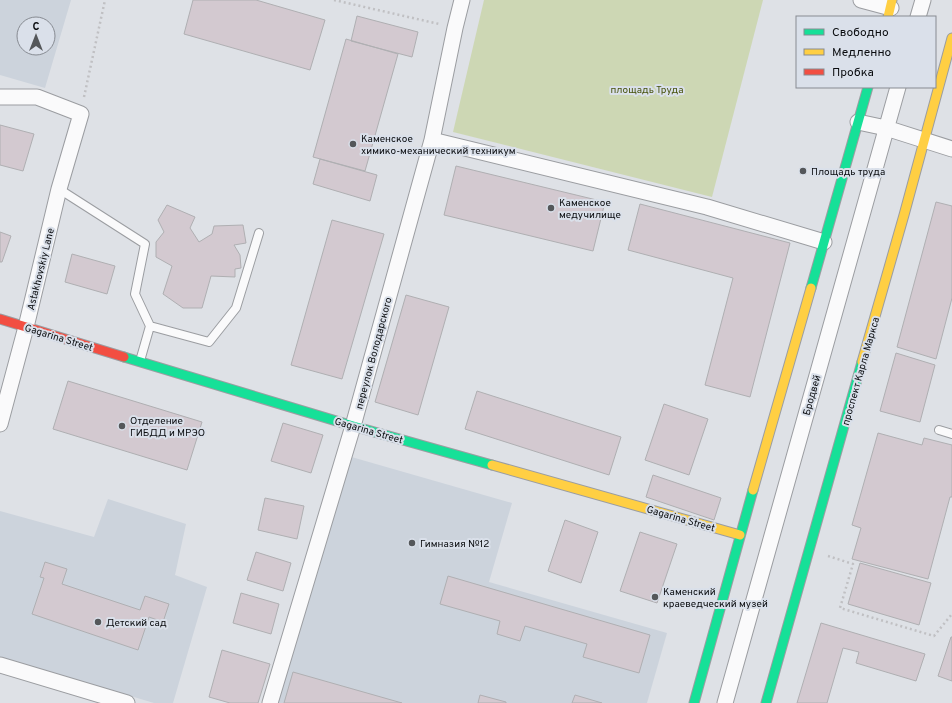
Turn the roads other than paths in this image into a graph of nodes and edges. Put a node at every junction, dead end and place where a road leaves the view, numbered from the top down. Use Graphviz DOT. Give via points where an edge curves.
graph roads {
  1 [pos="462,0"];
  2 [pos="861,0"];
  3 [pos="922,0"];
  4 [pos="890,8"];
  5 [pos="918,16"];
  6 [pos="952,38"];
  7 [pos="868,88"];
  8 [pos="898,88"];
  9 [pos="0,97"];
  10 [pos="858,122"];
  11 [pos="886,128"];
  12 [pos="432,140"];
  13 [pos="924,140"];
  14 [pos="952,149"];
  15 [pos="59,189"];
  16 [pos="259,233"];
  17 [pos="824,242"];
  18 [pos="0,319"];
  19 [pos="150,326"];
  20 [pos="26,327"];
  21 [pos="140,361"];
  22 [pos="0,424"];
  23 [pos="353,426"];
  24 [pos="939,430"];
  25 [pos="952,434"];
  26 [pos="740,535"];
  27 [pos="0,665"];
  28 [pos="127,703"];
  29 [pos="270,703"];
  30 [pos="694,703"];
  31 [pos="725,703"];
  32 [pos="766,703"];
  1 -- 12 [label="street, переулок Володарского"];
  2 -- 4 [label="street"];
  3 -- 5 [label="street"];
  6 -- 13 [label="street, проспект Карла Маркса"];
  7 -- 10 [label="street"];
  8 -- 11 [label="street, Бродвей"];
  9 -- 15 [label="street, Astakhovskiy Lane" via="37,97 81,114"];
  10 -- 11 [label="street"];
  10 -- 17 [label="street"];
  11 -- 13 [label="street"];
  11 -- 31 [label="street, Бродвей"];
  12 -- 17 [label="street" via="707,208"];
  12 -- 23 [label="street, переулок Володарского"];
  13 -- 14 [label="street"];
  13 -- 32 [label="street, проспект Карла Маркса"];
  15 -- 19 [label="lane" via="145,244 135,294"];
  15 -- 20 [label="street, Astakhovskiy Lane"];
  16 -- 19 [label="lane" via="236,308 209,342"];
  17 -- 26 [label="street"];
  18 -- 20 [label="street, Gagarina Street"];
  19 -- 21 [label="lane"];
  20 -- 21 [label="street, Gagarina Street"];
  20 -- 22 [label="street, Astakhovskiy Lane"];
  21 -- 23 [label="street, Gagarina Street"];
  23 -- 26 [label="street, Gagarina Street"];
  23 -- 29 [label="street, переулок Володарского"];
  24 -- 25 [label="lane"];
  26 -- 30 [label="street"];
  27 -- 28 [label="street"];
}
